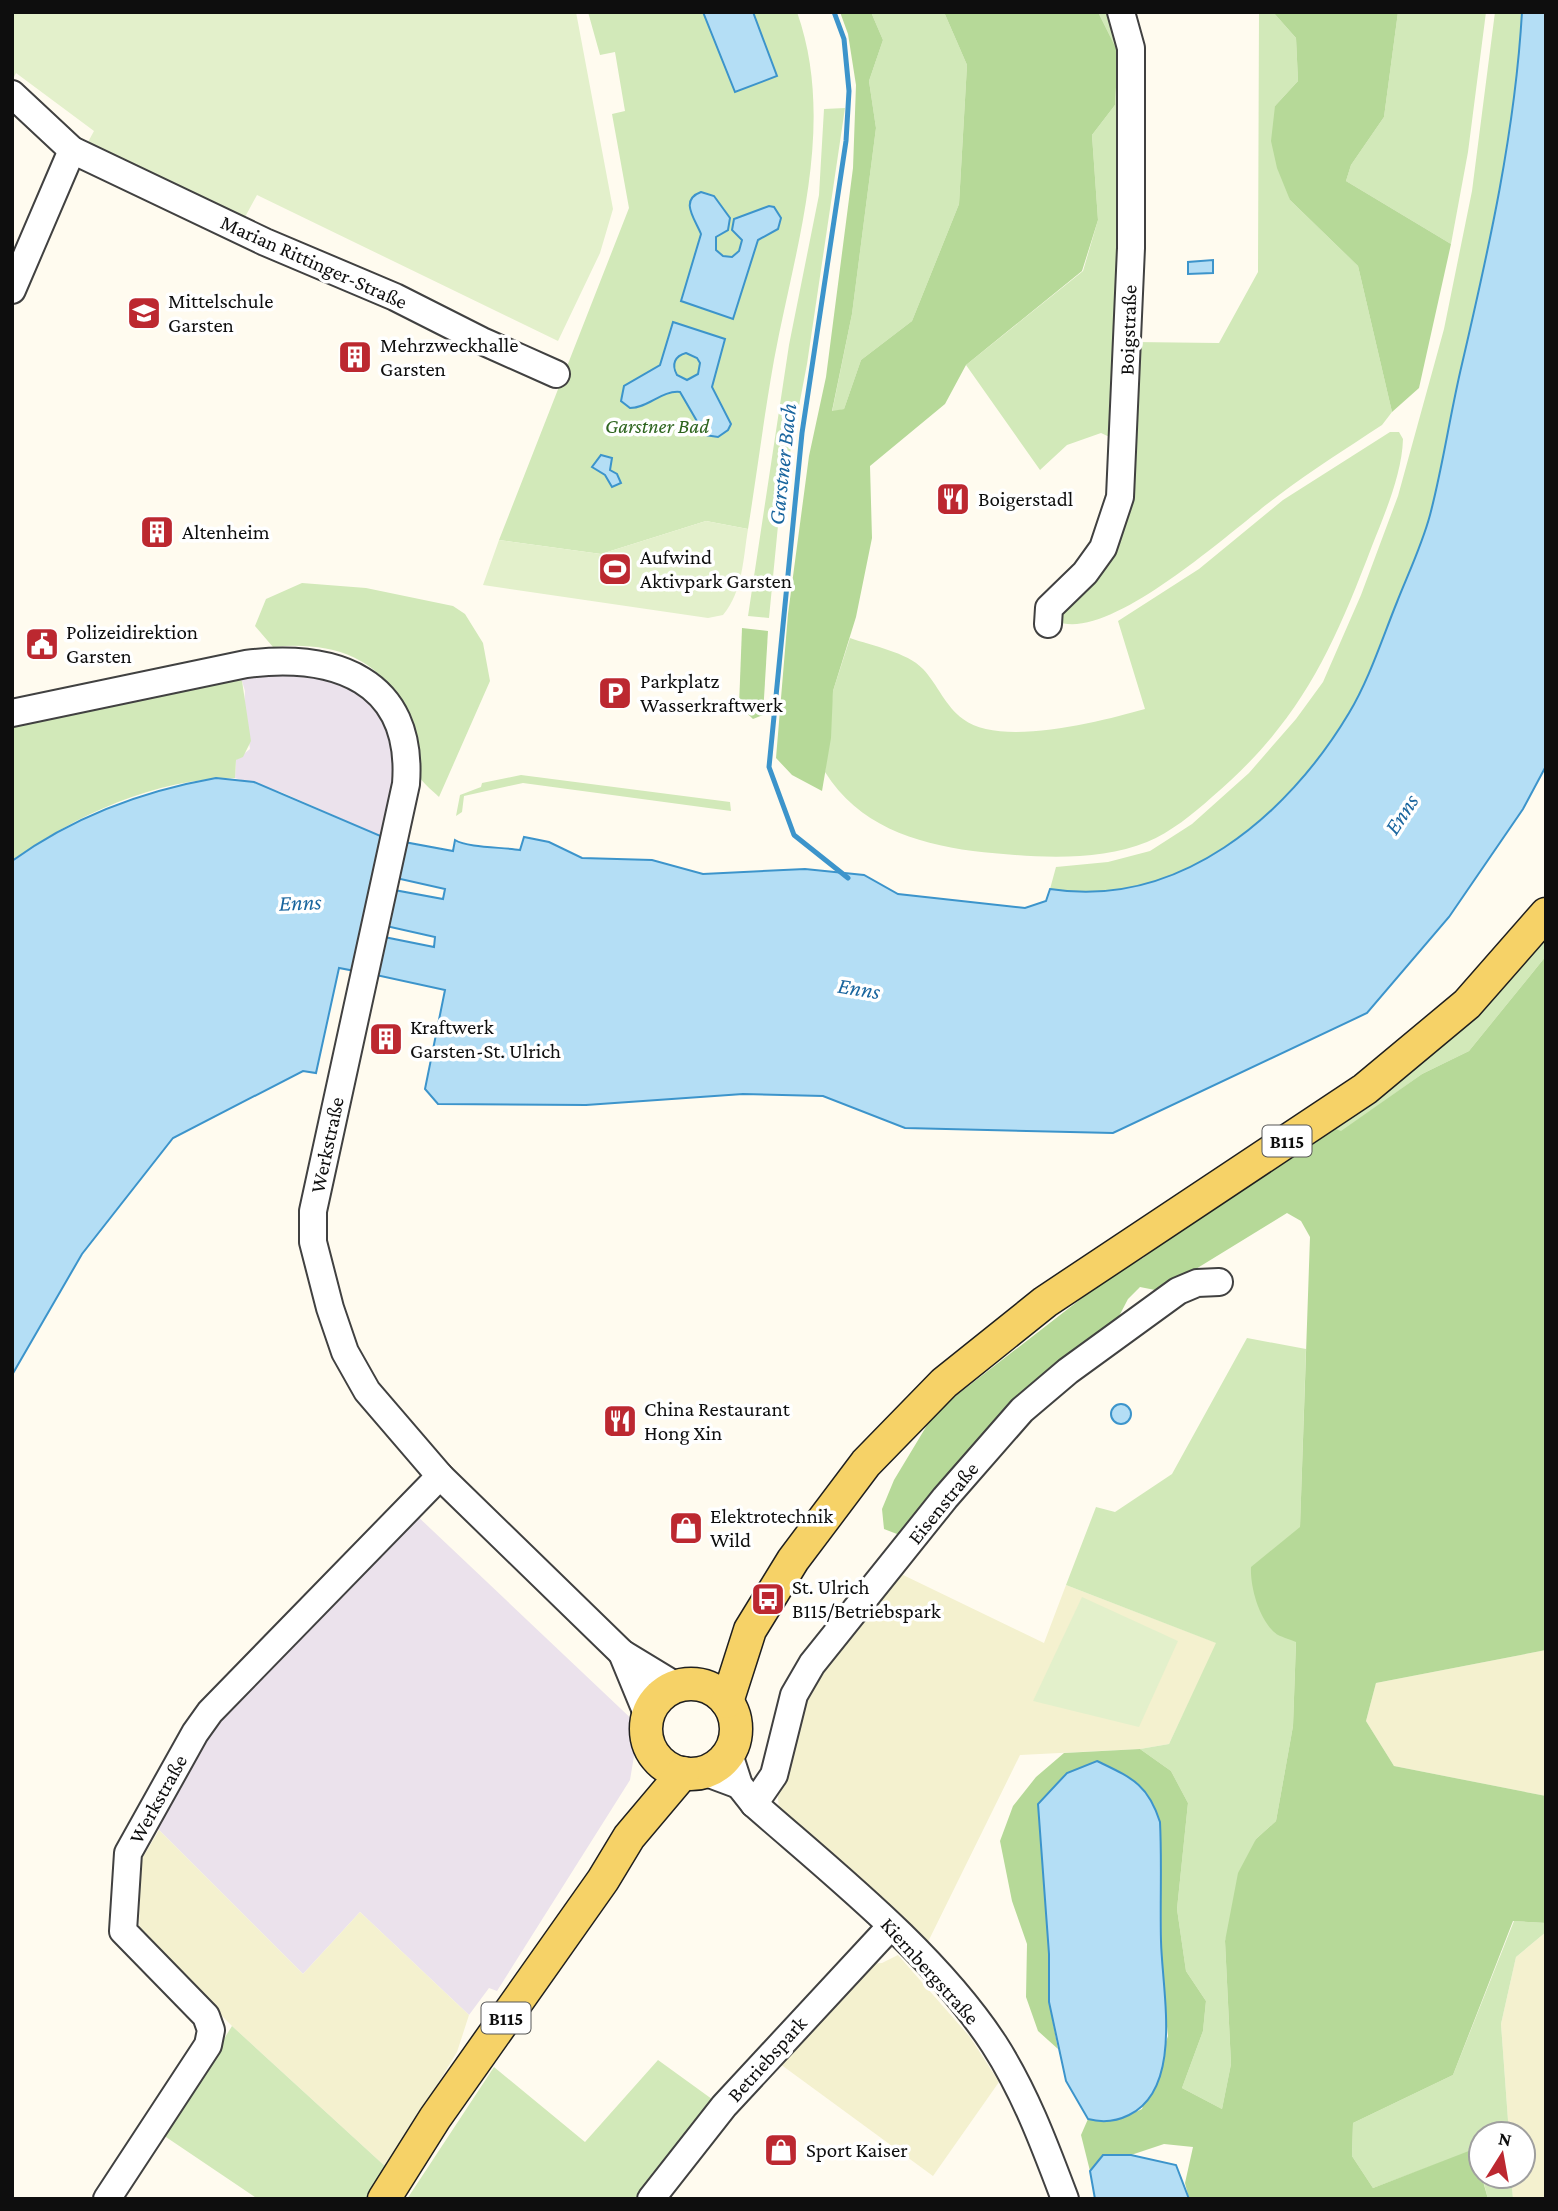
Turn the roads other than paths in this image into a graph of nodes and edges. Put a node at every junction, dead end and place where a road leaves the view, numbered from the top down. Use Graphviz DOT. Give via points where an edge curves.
graph roads {
  1 [pos="1121,12"];
  2 [pos="12,94"];
  3 [pos="72,150"];
  4 [pos="12,290"];
  5 [pos="556,374"];
  6 [pos="1048,624"];
  7 [pos="12,713"];
  8 [pos="1546,914"];
  9 [pos="1219,1282"];
  10 [pos="440,1476"];
  11 [pos="750,1630"];
  12 [pos="622,1653"];
  13 [pos="688,1686"];
  14 [pos="727,1702"];
  15 [pos="648,1716"];
  16 [pos="729,1754"];
  17 [pos="656,1757"];
  18 [pos="693,1773"];
  19 [pos="746,1794"];
  20 [pos="629,1837"];
  21 [pos="891,1926"];
  22 [pos="107,2199"];
  23 [pos="384,2199"];
  24 [pos="651,2199"];
  25 [pos="1065,2199"];
  1 -- 6 [label="street, Boigstraße" via="1131,48 1131,161 1120,497 1103,548 1049,608"];
  2 -- 3 [label="street, Marian Rittinger-Straße"];
  3 -- 4 [label="street"];
  3 -- 5 [label="street, Marian Rittinger-Straße"];
  7 -- 10 [label="street, Werkstraße" via="282,659 336,667 355,676 389,706 404,741 406,784 329,1134 312,1234 337,1330 367,1391"];
  8 -- 11 [label="main road, B115" via="1467,1004 1365,1089 1045,1303 944,1383 829,1509"];
  9 -- 19 [label="street, Eisenstraße" via="1189,1286 1160,1304 1048,1388 992,1442 812,1664 794,1695 774,1775"];
  10 -- 12 [label="street, Werkstraße"];
  10 -- 22 [label="street, Werkstraße" via="210,1712 128,1853 123,1931 206,2016 211,2030 208,2045"];
  11 -- 13 [label="main road, B115"];
  11 -- 14 [label="main road, B115"];
  12 -- 13 [label="street, Werkstraße"];
  12 -- 15 [label="street, Werkstraße"];
  13 -- 14 [label="main road" via="719,1694"];
  13 -- 15 [label="main road, B115" via="659,1698"];
  14 -- 16 [label="main road" via="736,1722"];
  15 -- 17 [label="main road" via="647,1738"];
  16 -- 18 [label="main road, B115"];
  16 -- 19 [label="street"];
  17 -- 18 [label="main road" via="664,1765"];
  17 -- 20 [label="main road, B115"];
  18 -- 19 [label="street, Kiernbergstraße"];
  18 -- 20 [label="main road, B115"];
  19 -- 21 [label="street, Kiernbergstraße"];
  20 -- 23 [label="main road, B115"];
  21 -- 24 [label="street, Betriebspark" via="732,2097"];
  21 -- 25 [label="street, Kiernbergstraße" via="949,1987 994,2044 1029,2110"];
}
